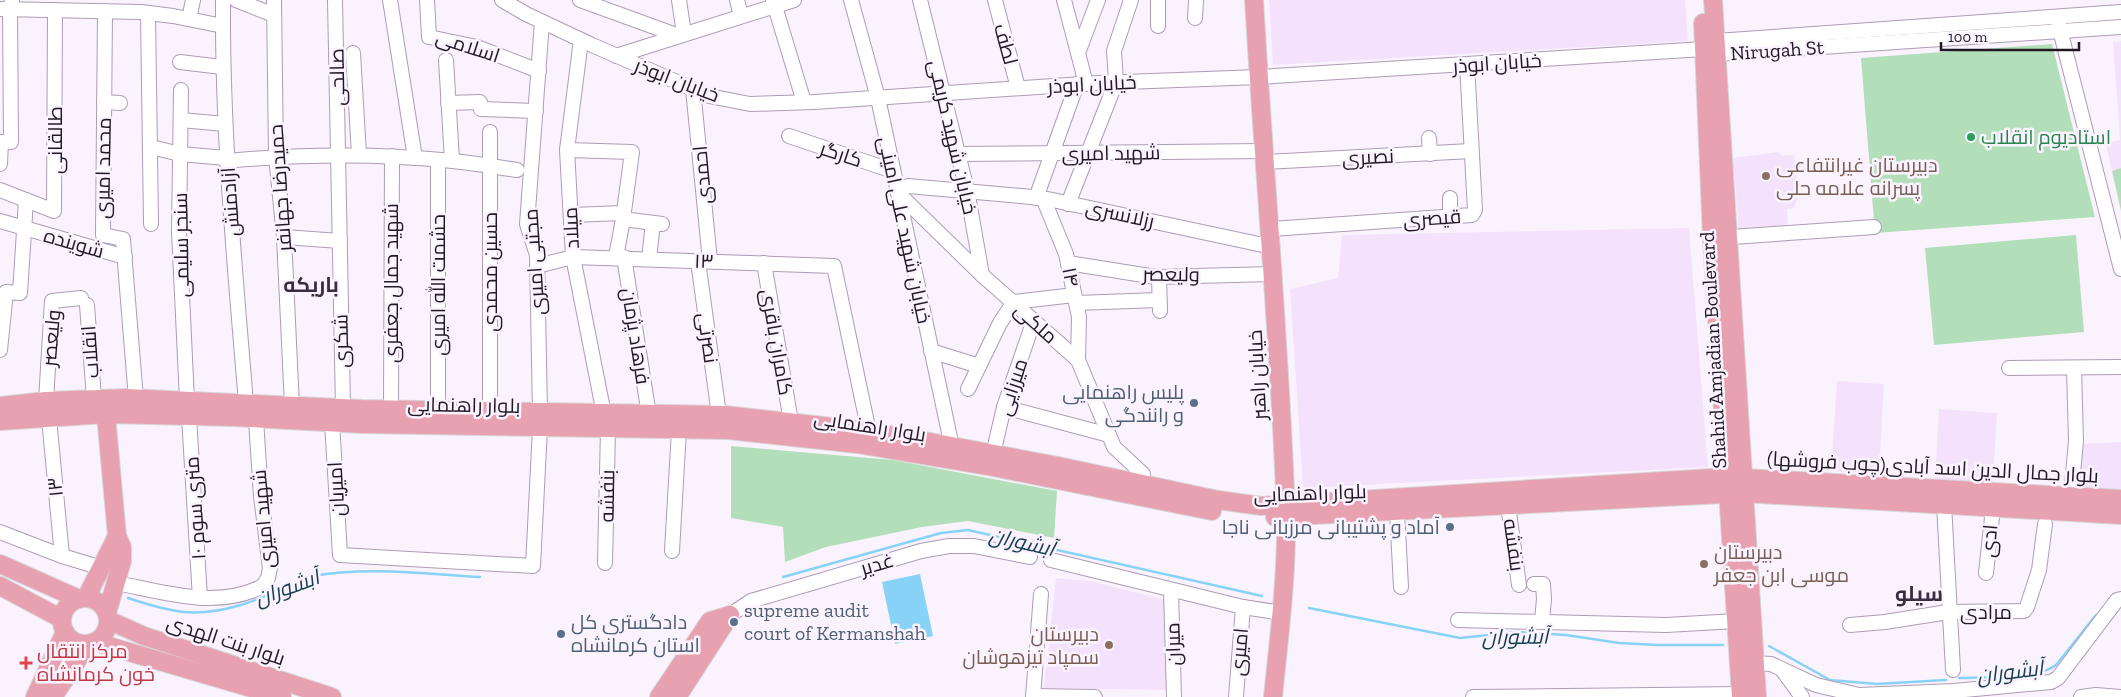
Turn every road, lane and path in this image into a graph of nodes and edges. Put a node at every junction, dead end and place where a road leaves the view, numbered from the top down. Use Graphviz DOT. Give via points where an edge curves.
graph roads {
  1 [pos="193,0"];
  2 [pos="223,0"];
  3 [pos="236,0"];
  4 [pos="274,0"];
  5 [pos="335,0"];
  6 [pos="390,0"];
  7 [pos="427,0"];
  8 [pos="580,0"];
  9 [pos="678,0"];
  10 [pos="737,0"];
  11 [pos="794,0"];
  12 [pos="851,0"];
  13 [pos="920,0"];
  14 [pos="995,0"];
  15 [pos="1064,0"];
  16 [pos="1098,0"];
  17 [pos="1131,0"];
  18 [pos="1158,0"];
  19 [pos="1196,0"];
  20 [pos="1254,0"];
  21 [pos="1701,0"];
  22 [pos="1713,0"];
  23 [pos="509,2"];
  24 [pos="774,3"];
  25 [pos="7,6"];
  26 [pos="54,6"];
  27 [pos="99,7"];
  28 [pos="144,8"];
  29 [pos="2121,12"];
  30 [pos="274,15"];
  31 [pos="2056,15"];
  32 [pos="741,16"];
  33 [pos="1195,18"];
  34 [pos="189,19"];
  35 [pos="542,22"];
  36 [pos="223,26"];
  37 [pos="1158,26"];
  38 [pos="2121,26"];
  39 [pos="2060,30"];
  40 [pos="681,35"];
  41 [pos="581,40"];
  42 [pos="1712,48"];
  43 [pos="353,52"];
  44 [pos="1078,53"];
  45 [pos="616,56"];
  46 [pos="446,60"];
  47 [pos="180,62"];
  48 [pos="1467,64"];
  49 [pos="222,67"];
  50 [pos="539,71"];
  51 [pos="1259,77"];
  52 [pos="1116,82"];
  53 [pos="1082,84"];
  54 [pos="1018,88"];
  55 [pos="693,89"];
  56 [pos="181,90"];
  57 [pos="943,93"];
  58 [pos="878,98"];
  59 [pos="104,102"];
  60 [pos="804,102"];
  61 [pos="120,103"];
  62 [pos="448,103"];
  63 [pos="536,111"];
  64 [pos="181,120"];
  65 [pos="225,124"];
  66 [pos="490,132"];
  67 [pos="789,136"];
  68 [pos="1429,138"];
  69 [pos="4,142"];
  70 [pos="151,147"];
  71 [pos="567,150"];
  72 [pos="1471,151"];
  73 [pos="1052,153"];
  74 [pos="1088,153"];
  75 [pos="180,154"];
  76 [pos="338,154"];
  77 [pos="958,154"];
  78 [pos="1430,154"];
  79 [pos="360,155"];
  80 [pos="276,156"];
  81 [pos="392,156"];
  82 [pos="1264,156"];
  83 [pos="415,158"];
  84 [pos="226,160"];
  85 [pos="438,160"];
  86 [pos="452,160"];
  87 [pos="0,164"];
  88 [pos="490,166"];
  89 [pos="517,170"];
  90 [pos="893,171"];
  91 [pos="0,190"];
  92 [pos="903,190"];
  93 [pos="967,190"];
  94 [pos="1039,198"];
  95 [pos="1450,198"];
  96 [pos="26,200"];
  97 [pos="1068,204"];
  98 [pos="571,215"];
  99 [pos="624,216"];
  100 [pos="1450,216"];
  101 [pos="0,221"];
  102 [pos="151,224"];
  103 [pos="1874,227"];
  104 [pos="24,229"];
  105 [pos="1271,229"];
  106 [pos="284,236"];
  107 [pos="1720,237"];
  108 [pos="340,241"];
  109 [pos="1272,247"];
  110 [pos="124,257"];
  111 [pos="573,257"];
  112 [pos="620,257"];
  113 [pos="649,259"];
  114 [pos="704,261"];
  115 [pos="764,263"];
  116 [pos="1068,264"];
  117 [pos="2121,269"];
  118 [pos="534,271"];
  119 [pos="1274,274"];
  120 [pos="982,275"];
  121 [pos="1159,277"];
  122 [pos="1075,299"];
  123 [pos="84,302"];
  124 [pos="1014,302"];
  125 [pos="1034,320"];
  126 [pos="0,350"];
  127 [pos="931,351"];
  128 [pos="1078,360"];
  129 [pos="979,366"];
  130 [pos="2121,367"];
  131 [pos="2009,368"];
  132 [pos="2074,368"];
  133 [pos="968,390"];
  134 [pos="136,399"];
  135 [pos="246,403"];
  136 [pos="102,404"];
  137 [pos="0,406"];
  138 [pos="292,406"];
  139 [pos="1004,407"];
  140 [pos="343,408"];
  141 [pos="188,409"];
  142 [pos="48,410"];
  143 [pos="391,410"];
  144 [pos="438,410"];
  145 [pos="490,412"];
  146 [pos="649,415"];
  147 [pos="719,415"];
  148 [pos="256,420"];
  149 [pos="540,420"];
  150 [pos="0,421"];
  151 [pos="332,422"];
  152 [pos="606,422"];
  153 [pos="791,422"];
  154 [pos="679,430"];
  155 [pos="869,432"];
  156 [pos="1109,435"];
  157 [pos="951,454"];
  158 [pos="993,454"];
  159 [pos="1143,474"];
  160 [pos="1735,485"];
  161 [pos="2071,495"];
  162 [pos="2121,499"];
  163 [pos="1944,504"];
  164 [pos="1508,505"];
  165 [pos="1992,508"];
  166 [pos="1285,511"];
  167 [pos="1396,511"];
  168 [pos="2121,515"];
  169 [pos="2045,524"];
  170 [pos="0,532"];
  171 [pos="117,536"];
  172 [pos="672,550"];
  173 [pos="340,555"];
  174 [pos="62,556"];
  175 [pos="1030,556"];
  176 [pos="1051,560"];
  177 [pos="605,563"];
  178 [pos="0,564"];
  179 [pos="102,568"];
  180 [pos="1986,574"];
  181 [pos="116,583"];
  182 [pos="1534,584"];
  183 [pos="0,586"];
  184 [pos="1519,586"];
  185 [pos="1401,587"];
  186 [pos="1171,591"];
  187 [pos="1041,594"];
  188 [pos="82,598"];
  189 [pos="200,598"];
  190 [pos="2121,599"];
  191 [pos="1243,607"];
  192 [pos="1282,612"];
  193 [pos="1948,612"];
  194 [pos="730,615"];
  195 [pos="108,616"];
  196 [pos="1458,620"];
  197 [pos="1542,621"];
  198 [pos="1737,622"];
  199 [pos="1850,625"];
  200 [pos="64,626"];
  201 [pos="91,643"];
  202 [pos="1754,663"];
  203 [pos="1782,669"];
  204 [pos="1952,670"];
  205 [pos="1955,694"];
  206 [pos="1033,696"];
  207 [pos="1579,696"];
  208 [pos="1635,696"];
  209 [pos="1746,696"];
  210 [pos="2121,696"];
  211 [pos="35,697"];
  212 [pos="53,697"];
  213 [pos="282,697"];
  214 [pos="332,697"];
  215 [pos="659,697"];
  216 [pos="677,697"];
  217 [pos="1095,697"];
  218 [pos="1174,697"];
  219 [pos="1236,697"];
  220 [pos="1273,697"];
  221 [pos="1473,697"];
  222 [pos="1522,697"];
  223 [pos="1802,697"];
  224 [pos="2081,697"];
  1 -- 34 [label="street"];
  2 -- 36 [label="street, آزادمنش"];
  3 -- 30 [label="street"];
  4 -- 30 [label="street, حمیدرضا جهانفر"];
  5 -- 76 [label="street, صالحی"];
  6 -- 83 [label="street"];
  7 -- 50 [label="street, اسلامی" via="429,37 477,48"];
  8 -- 40 [label="street"];
  9 -- 40 [label="street"];
  10 -- 32 [label="street"];
  11 -- 24 [label="street"];
  12 -- 58 [label="street, خیابان شهید علی امینی"];
  13 -- 57 [label="street, خیابان شهید کریمی"];
  14 -- 54 [label="street, لطف"];
  15 -- 44 [label="street"];
  16 -- 44 [label="street"];
  17 -- 52 [label="street" via="1114,51"];
  18 -- 37 [label="street"];
  19 -- 33 [label="street"];
  20 -- 51 [label="main road, خیابان راهبر"];
  21 -- 42 [label="main road, Shahid Amjadian Boulevard"];
  22 -- 42 [label="main road, Shahid Amjadian Boulevard"];
  23 -- 35 [label="street, خیابان ابوذر"];
  24 -- 32 [label="street"];
  24 -- 60 [label="street"];
  25 -- 26 [label="street"];
  25 -- 69 [label="street"];
  26 -- 27 [label="street"];
  26 -- 96 [label="street, طالقانی" via="49,61 61,97 54,211"];
  27 -- 28 [label="street"];
  27 -- 59 [label="street, محمد امیری"];
  28 -- 34 [label="street"];
  28 -- 70 [label="street, سنجر سلیمی"];
  29 -- 31 [label="street, Nirugah St"];
  30 -- 80 [label="street, حمیدرضا جهانفر"];
  31 -- 39 [label="street"];
  31 -- 42 [label="street, Nirugah St"];
  32 -- 40 [label="street"];
  34 -- 36 [label="street"];
  35 -- 41 [label="street, خیابان ابوذر"];
  35 -- 50 [label="street, مجتبی امیری"];
  36 -- 49 [label="street, آزادمنش"];
  38 -- 39 [label="street, Nirugah St"];
  39 -- 42 [label="street, Nirugah St"];
  39 -- 117 [label="street"];
  40 -- 45 [label="street"];
  41 -- 45 [label="street, خیابان ابوذر"];
  41 -- 71 [label="street, میلاد"];
  42 -- 48 [label="street, خیابان ابوذر"];
  42 -- 107 [label="main road, Shahid Amjadian Boulevard"];
  43 -- 79 [label="street"];
  44 -- 53 [label="street"];
  45 -- 55 [label="street, خیابان ابوذر"];
  46 -- 62 [label="street"];
  47 -- 49 [label="street"];
  48 -- 51 [label="street, خیابان ابوذر"];
  48 -- 72 [label="street, قیصری"];
  49 -- 65 [label="street, آزادمنش"];
  50 -- 63 [label="street, مجتبی امیری"];
  51 -- 52 [label="street, خیابان ابوذر"];
  51 -- 82 [label="main road, خیابان راهبر"];
  52 -- 53 [label="street, خیابان ابوذر"];
  52 -- 74 [label="street"];
  53 -- 54 [label="street, خیابان ابوذر"];
  53 -- 73 [label="street"];
  54 -- 57 [label="street, خیابان ابوذر"];
  55 -- 60 [label="street, خیابان ابوذر" via="709,96 750,104"];
  55 -- 114 [label="street, احمدی"];
  56 -- 64 [label="street, سنجر سلیمی"];
  57 -- 58 [label="street, خیابان ابوذر"];
  57 -- 77 [label="street, خیابان شهید کریمی"];
  58 -- 60 [label="street, خیابان ابوذر"];
  58 -- 90 [label="street, خیابان شهید علی امینی"];
  59 -- 61 [label="street"];
  59 -- 110 [label="street, محمد امیری" via="102,234 123,239"];
  62 -- 63 [label="street" via="480,102 481,108"];
  62 -- 86 [label="street"];
  63 -- 118 [label="street, مجتبی امیری" via="527,224 537,255"];
  64 -- 65 [label="street"];
  64 -- 75 [label="street, سنجر سلیمی"];
  65 -- 84 [label="street, آزادمنش"];
  66 -- 88 [label="street, حسین محمدی"];
  67 -- 90 [label="street, کارگر"];
  68 -- 78 [label="street"];
  69 -- 87 [label="street"];
  70 -- 75 [label="street"];
  70 -- 102 [label="street, سنجر سلیمی"];
  71 -- 98 [label="street, میلاد"];
  71 -- 99 [label="street, فرهاد پژمان" via="632,152"];
  72 -- 78 [label="street, نصیری"];
  72 -- 100 [label="street, قیصری" via="1474,213"];
  73 -- 74 [label="street, شهید امیری"];
  73 -- 77 [label="street, شهید امیری"];
  73 -- 94 [label="street"];
  74 -- 82 [label="street, شهید امیری"];
  74 -- 97 [label="street"];
  75 -- 84 [label="street"];
  75 -- 141 [label="street, سنجر سلیمی" via="179,232"];
  76 -- 79 [label="street"];
  76 -- 80 [label="street"];
  76 -- 108 [label="street, شکری"];
  77 -- 93 [label="street, خیابان شهید کریمی"];
  78 -- 82 [label="street, نصیری"];
  79 -- 81 [label="street"];
  80 -- 84 [label="street"];
  80 -- 106 [label="street, حمیدرضا جهانفر"];
  81 -- 83 [label="street"];
  81 -- 143 [label="street, شهید جمال جعفری"];
  82 -- 105 [label="main road, خیابان راهبر"];
  83 -- 85 [label="street"];
  84 -- 135 [label="street, آزادمنش"];
  85 -- 86 [label="street"];
  85 -- 144 [label="street, حشمت الله امیری"];
  86 -- 88 [label="street"];
  88 -- 89 [label="street"];
  88 -- 145 [label="street, حسین محمدی"];
  90 -- 92 [label="street, خیابان شهید علی امینی"];
  91 -- 96 [label="street, طالقانی"];
  92 -- 93 [label="street, رزلانسری"];
  92 -- 120 [label="street, ملکی"];
  92 -- 127 [label="street, خیابان شهید علی امینی"];
  93 -- 94 [label="street, رزلانسری"];
  93 -- 120 [label="street, خیابان شهید کریمی"];
  94 -- 97 [label="street, رزلانسری"];
  94 -- 116 [label="street, ۱۴"];
  95 -- 100 [label="street"];
  96 -- 104 [label="street"];
  97 -- 109 [label="street, رزلانسری"];
  98 -- 99 [label="street"];
  98 -- 111 [label="street, میلاد"];
  99 -- 112 [label="street, فرهاد پژمان"];
  99 -- 113 [label="street" via="658,223"];
  100 -- 105 [label="street, قیصری"];
  101 -- 104 [label="street, شوینده"];
  103 -- 107 [label="street"];
  104 -- 110 [label="street, شوینده"];
  104 -- 126 [label="street, شوینده" via="20,293 6,292"];
  105 -- 109 [label="main road, خیابان راهبر"];
  106 -- 108 [label="street"];
  106 -- 138 [label="street, حمیدرضا جهانفر"];
  107 -- 160 [label="main road, Shahid Amjadian Boulevard"];
  108 -- 140 [label="street, شکری"];
  109 -- 119 [label="main road, خیابان راهبر"];
  110 -- 134 [label="street, محمد امیری"];
  111 -- 112 [label="street, ۱۳"];
  111 -- 118 [label="street, ۱۳"];
  111 -- 152 [label="street, میلاد"];
  112 -- 113 [label="street, ۱۳"];
  112 -- 146 [label="street, فرهاد پژمان"];
  113 -- 114 [label="street, ۱۳"];
  114 -- 115 [label="street, ۱۳"];
  114 -- 147 [label="street, نصرتی"];
  115 -- 153 [label="street, کامران باقری"];
  115 -- 155 [label="street, ۱۳" via="834,266"];
  116 -- 121 [label="street, ولیعصر"];
  116 -- 122 [label="street, ۱۴"];
  118 -- 149 [label="street, مجتبی امیری"];
  119 -- 121 [label="street, ولیعصر"];
  119 -- 166 [label="main road, خیابان راهبر"];
  120 -- 124 [label="street, ملکی"];
  121 -- 122 [label="street" via="1160,306"];
  122 -- 124 [label="street"];
  122 -- 128 [label="street, ۱۴" via="1079,317"];
  123 -- 136 [label="street, انقلاب"];
  123 -- 142 [label="street, ولیعصر" via="52,301"];
  124 -- 125 [label="street, ملکی"];
  124 -- 129 [label="street"];
  125 -- 128 [label="street, ملکی"];
  125 -- 139 [label="street, میرزایی"];
  127 -- 129 [label="street"];
  127 -- 157 [label="street, خیابان شهید علی امینی"];
  128 -- 156 [label="street, ملکی"];
  129 -- 133 [label="street"];
  130 -- 132 [label="street"];
  131 -- 132 [label="street"];
  132 -- 161 [label="street" via="2076,441"];
  134 -- 136 [label="main road, بلوار راهنمایی"];
  134 -- 141 [label="main road, بلوار راهنمایی"];
  135 -- 138 [label="main road, بلوار راهنمایی"];
  135 -- 141 [label="main road, بلوار راهنمایی"];
  136 -- 141 [label="main road, بلوار راهنمایی"];
  136 -- 142 [label="main road, بلوار راهنمایی"];
  136 -- 171 [label="main road"];
  137 -- 142 [label="main road, بلوار راهنمایی"];
  138 -- 140 [label="main road, بلوار راهنمایی"];
  139 -- 156 [label="street"];
  139 -- 158 [label="street, میرزایی"];
  140 -- 143 [label="main road, بلوار راهنمایی"];
  141 -- 148 [label="main road, بلوار راهنمایی"];
  141 -- 189 [label="street, ۱۰ متری سوم"];
  142 -- 150 [label="main road, بلوار راهنمایی"];
  142 -- 174 [label="street, ۱۳"];
  143 -- 144 [label="main road, بلوار راهنمایی"];
  144 -- 145 [label="main road, بلوار راهنمایی"];
  145 -- 149 [label="main road, بلوار راهنمایی"];
  146 -- 147 [label="main road, بلوار راهنمایی"];
  146 -- 152 [label="main road, بلوار راهنمایی"];
  147 -- 153 [label="main road, بلوار راهنمایی"];
  148 -- 151 [label="main road, بلوار راهنمایی"];
  148 -- 189 [label="street, شهید امیری" via="270,568 268,578 255,591 222,598"];
  149 -- 151 [label="main road, بلوار راهنمایی"];
  149 -- 152 [label="main road, بلوار راهنمایی"];
  149 -- 173 [label="street, مجتبی امیری" via="533,566"];
  151 -- 173 [label="street, امیریان"];
  152 -- 154 [label="main road, بلوار راهنمایی"];
  152 -- 177 [label="street, بنفشه"];
  153 -- 155 [label="main road, بلوار راهنمایی"];
  154 -- 157 [label="main road, بلوار راهنمایی" via="728,430"];
  154 -- 172 [label="street"];
  155 -- 157 [label="main road, بلوار راهنمایی"];
  156 -- 159 [label="street, ملکی" via="1114,447"];
  157 -- 158 [label="main road, بلوار راهنمایی"];
  157 -- 166 [label="main road, بلوار راهنمایی" via="1226,513 1261,518"];
  158 -- 166 [label="main road, بلوار راهنمایی"];
  160 -- 161 [label="main road, بلوار جمال الدین اسد آبادی(چوب فروشها)"];
  160 -- 163 [label="main road, بلوار جمال الدین اسد آبادی(چوب فروشها)"];
  160 -- 164 [label="main road, بلوار راهنمایی"];
  160 -- 166 [label="main road, بلوار راهنمایی"];
  160 -- 198 [label="main road, Shahid Amjadian Boulevard"];
  160 -- 202 [label="main road, Shahid Amjadian Boulevard"];
  161 -- 162 [label="main road, بلوار جمال الدین اسد آبادی(چوب فروشها)"];
  163 -- 165 [label="main road, بلوار جمال الدین اسد آبادی(چوب فروشها)"];
  163 -- 193 [label="street"];
  164 -- 167 [label="main road, بلوار راهنمایی"];
  164 -- 184 [label="street, بنفشه"];
  165 -- 168 [label="main road, بلوار جمال الدین اسد آبادی(چوب فروشها)"];
  165 -- 180 [label="street, ادی"];
  166 -- 167 [label="main road, بلوار راهنمایی"];
  166 -- 192 [label="main road, خیابان راهبر"];
  167 -- 185 [label="street"];
  169 -- 193 [label="street, مرادی" via="2039,570 2024,611"];
  170 -- 174 [label="street"];
  171 -- 179 [label="main road"];
  171 -- 181 [label="main road" via="122,546 122,561"];
  174 -- 179 [label="street"];
  175 -- 194 [label="street, غدیر" via="974,546 921,551 751,601"];
  176 -- 186 [label="street"];
  178 -- 188 [label="main road"];
  179 -- 188 [label="main road"];
  181 -- 189 [label="street, شهید امیری"];
  181 -- 195 [label="main road"];
  182 -- 197 [label="street, بنفشه" via="1543,584"];
  183 -- 200 [label="main road"];
  186 -- 191 [label="street"];
  186 -- 218 [label="street, میران"];
  187 -- 206 [label="street"];
  188 -- 195 [label="main road" via="99,602"];
  188 -- 200 [label="main road" via="67,606"];
  190 -- 205 [label="street" via="2117,600 2058,678 2051,682"];
  191 -- 192 [label="street"];
  191 -- 219 [label="street, امیری"];
  192 -- 220 [label="main road, خیابان راهبر"];
  193 -- 199 [label="street, مرادی"];
  193 -- 204 [label="street"];
  194 -- 215 [label="main road" via="710,621"];
  194 -- 216 [label="main road"];
  195 -- 201 [label="main road" via="105,633"];
  195 -- 214 [label="main road, بلوار بنت الهدی" via="144,636"];
  196 -- 197 [label="street"];
  197 -- 198 [label="street" via="1666,625"];
  198 -- 209 [label="main road, Shahid Amjadian Boulevard"];
  200 -- 201 [label="main road" via="75,641"];
  200 -- 211 [label="main road"];
  201 -- 212 [label="main road"];
  201 -- 213 [label="main road, بلوار بنت الهدی"];
  202 -- 203 [label="street" via="1771,664"];
  202 -- 209 [label="main road, Shahid Amjadian Boulevard"];
  203 -- 205 [label="street" via="1816,685 1859,695"];
  203 -- 223 [label="street"];
  206 -- 217 [label="street"];
  207 -- 208 [label="street"];
  207 -- 222 [label="street"];
  208 -- 209 [label="street"];
  210 -- 224 [label="street"];
  221 -- 222 [label="street"];
}
